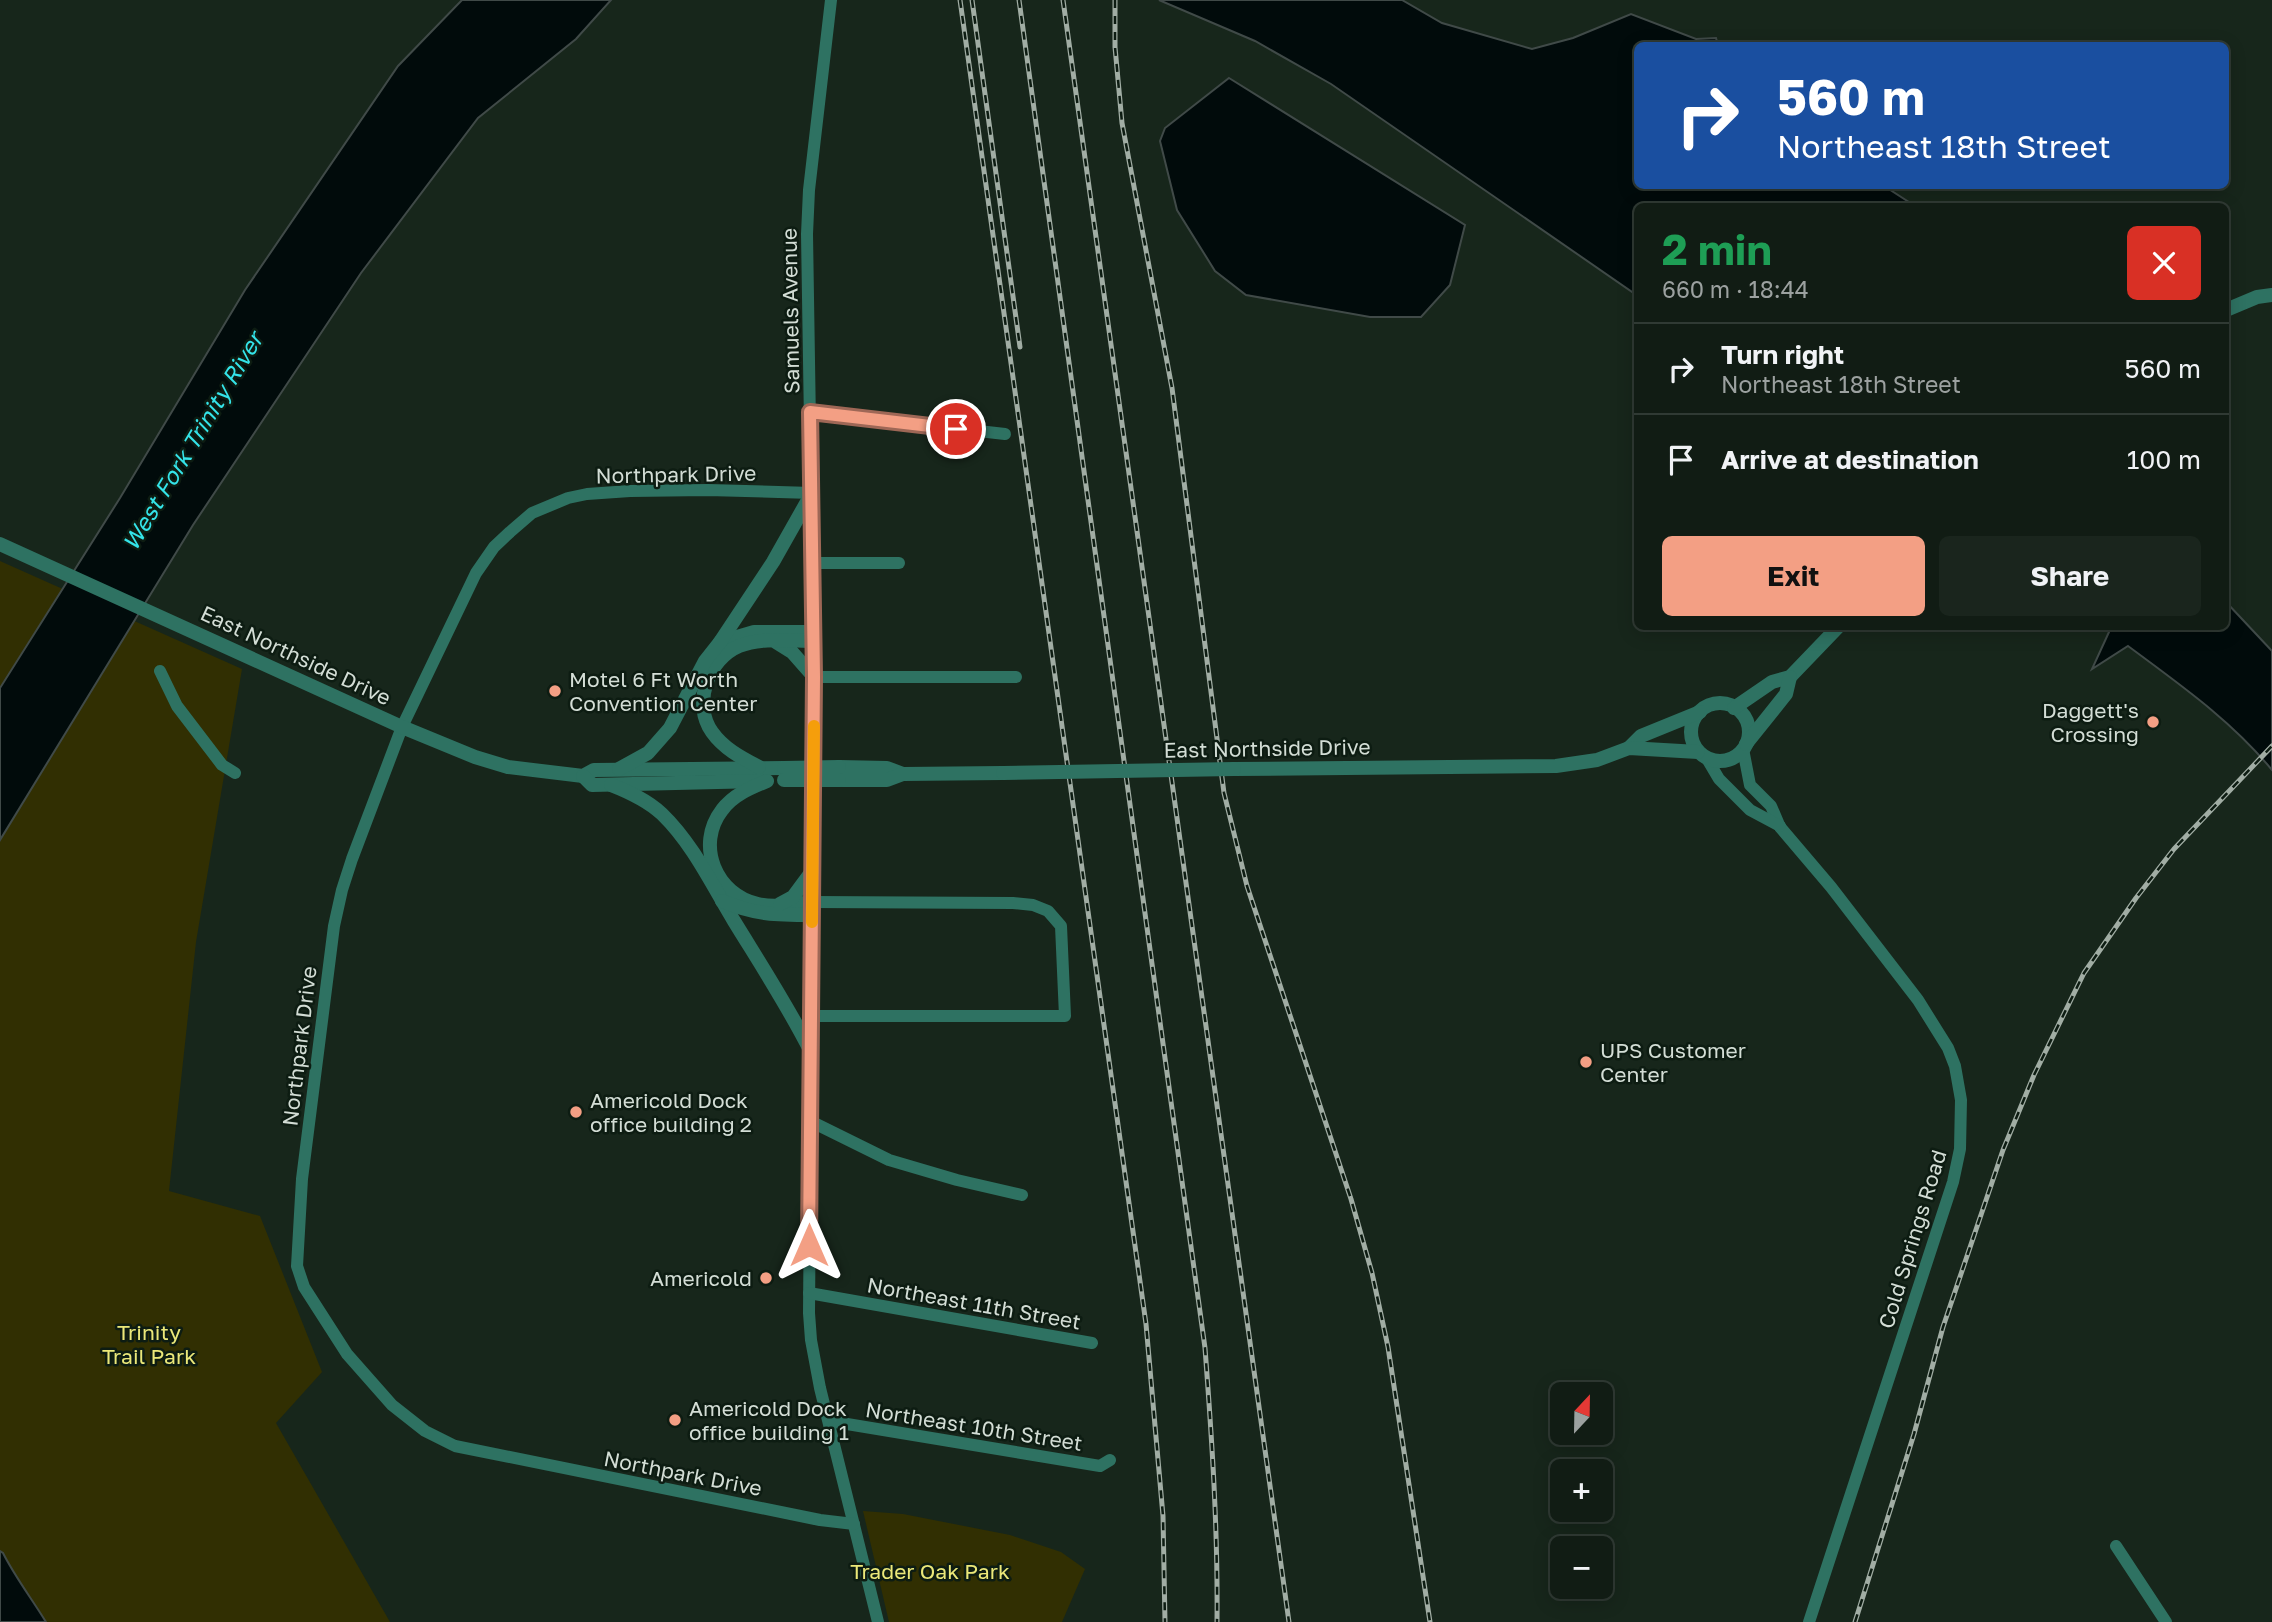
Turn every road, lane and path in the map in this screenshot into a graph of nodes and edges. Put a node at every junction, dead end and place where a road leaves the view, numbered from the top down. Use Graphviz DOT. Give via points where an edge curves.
graph roads {
  1 [pos="831,0"];
  2 [pos="2272,295"];
  3 [pos="2229,309"];
  4 [pos="810,412"];
  5 [pos="1005,434"];
  6 [pos="811,493"];
  7 [pos="0,544"];
  8 [pos="813,563"];
  9 [pos="899,563"];
  10 [pos="1835,630"];
  11 [pos="814,636"];
  12 [pos="775,641"];
  13 [pos="720,642"];
  14 [pos="160,671"];
  15 [pos="814,677"];
  16 [pos="1016,677"];
  17 [pos="1790,677"];
  18 [pos="1734,708"];
  19 [pos="1700,712"];
  20 [pos="402,727"];
  21 [pos="1745,747"];
  22 [pos="1629,748"];
  23 [pos="1702,754"];
  24 [pos="236,772"];
  25 [pos="764,774"];
  26 [pos="613,778"];
  27 [pos="1780,827"];
  28 [pos="813,870"];
  29 [pos="722,901"];
  30 [pos="779,905"];
  31 [pos="812,909"];
  32 [pos="811,1016"];
  33 [pos="811,1052"];
  34 [pos="810,1121"];
  35 [pos="1021,1195"];
  36 [pos="809,1293"];
  37 [pos="1092,1343"];
  38 [pos="829,1421"];
  39 [pos="1110,1460"];
  40 [pos="854,1524"];
  41 [pos="2116,1546"];
  42 [pos="878,1622"];
  43 [pos="1809,1622"];
  44 [pos="2166,1622"];
  1 -- 4 [label="street, Samuels Avenue" via="809,190"];
  2 -- 3 [label="street"];
  4 -- 5 [label="street"];
  4 -- 6 [label="street, Samuels Avenue"];
  6 -- 8 [label="street, Samuels Avenue"];
  6 -- 13 [label="street" via="792,531"];
  6 -- 20 [label="street, Northpark Drive" via="630,491 568,498 532,513 494,547 475,573"];
  7 -- 20 [label="street, East Northside Drive"];
  8 -- 9 [label="street"];
  8 -- 11 [label="street, Samuels Avenue"];
  10 -- 17 [label="street"];
  11 -- 12 [label="street"];
  11 -- 13 [label="street" via="754,632"];
  11 -- 15 [label="street, Samuels Avenue"];
  12 -- 15 [label="street"];
  12 -- 25 [label="street" via="746,644 728,652 712,669 704,696 712,732"];
  13 -- 26 [label="street" via="661,740"];
  14 -- 24 [label="street" via="177,706 222,765"];
  15 -- 16 [label="street"];
  15 -- 28 [label="street, Samuels Avenue"];
  17 -- 18 [label="street" via="1772,682"];
  17 -- 21 [label="street" via="1786,694"];
  18 -- 19 [label="street" via="1711,705"];
  18 -- 21 [label="street" via="1748,726"];
  19 -- 22 [label="street, East Northside Drive" via="1641,736"];
  19 -- 23 [label="street" via="1691,734"];
  20 -- 26 [label="street, East Northside Drive" via="508,767 583,776 594,770"];
  20 -- 40 [label="street, Northpark Drive" via="352,859 334,926 302,1179 297,1266 304,1287 347,1353 392,1405 455,1447"];
  21 -- 23 [label="street" via="1724,761"];
  21 -- 27 [label="street, Cold Springs Road" via="1750,785 1771,806"];
  22 -- 23 [label="street, East Northside Drive"];
  22 -- 25 [label="street, East Northside Drive, bridge" via="1597,760 1556,765 903,774 887,780 839,774"];
  23 -- 27 [label="street, Cold Springs Road" via="1750,810"];
  25 -- 26 [label="street, East Northside Drive"];
  25 -- 30 [label="street" via="725,806 714,822 710,850 713,866 734,894 759,905"];
  26 -- 29 [label="street" via="674,827"];
  27 -- 43 [label="street, Cold Springs Road" via="1931,1020 1955,1066 1961,1100 1960,1149 1953,1182"];
  28 -- 30 [label="street" via="793,897"];
  28 -- 31 [label="street, Samuels Avenue"];
  29 -- 31 [label="street" via="766,915"];
  29 -- 33 [label="street"];
  30 -- 31 [label="street"];
  31 -- 32 [label="street, Samuels Avenue"];
  31 -- 32 [label="street" via="1013,903 1048,911 1061,926 1065,1016"];
  32 -- 33 [label="street, Samuels Avenue"];
  33 -- 34 [label="street, Samuels Avenue"];
  34 -- 35 [label="street" via="889,1160"];
  34 -- 36 [label="street, Samuels Avenue"];
  36 -- 37 [label="street, Northeast 11th Street"];
  36 -- 38 [label="street, Samuels Avenue" via="813,1353"];
  38 -- 39 [label="street, Northeast 10th Street" via="1100,1466"];
  38 -- 40 [label="street, Samuels Avenue"];
  40 -- 42 [label="street, Samuels Avenue"];
  41 -- 44 [label="street"];
}
